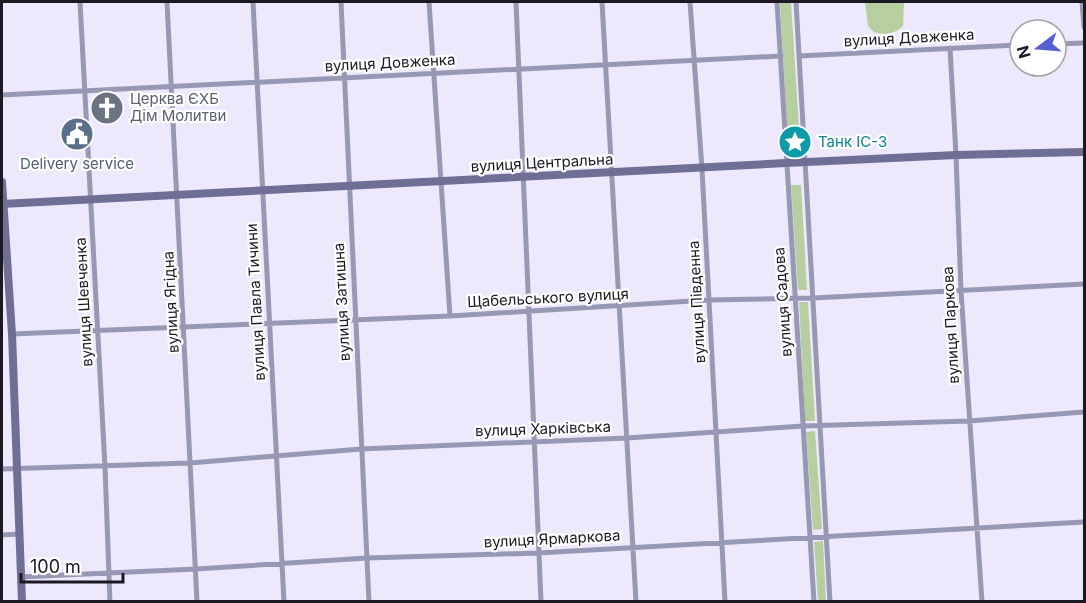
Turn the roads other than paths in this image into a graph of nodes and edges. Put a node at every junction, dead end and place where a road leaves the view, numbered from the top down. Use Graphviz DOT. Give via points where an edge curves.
graph roads {
  1 [pos="80,2"];
  2 [pos="167,2"];
  3 [pos="253,2"];
  4 [pos="341,2"];
  5 [pos="429,2"];
  6 [pos="516,2"];
  7 [pos="602,2"];
  8 [pos="690,2"];
  9 [pos="777,2"];
  10 [pos="796,2"];
  11 [pos="1082,2"];
  12 [pos="1084,27"];
  13 [pos="1084,43"];
  14 [pos="1068,44"];
  15 [pos="1008,46"];
  16 [pos="950,48"];
  17 [pos="781,56"];
  18 [pos="799,56"];
  19 [pos="693,60"];
  20 [pos="606,65"];
  21 [pos="519,69"];
  22 [pos="434,73"];
  23 [pos="343,77"];
  24 [pos="257,81"];
  25 [pos="172,85"];
  26 [pos="85,90"];
  27 [pos="2,95"];
  28 [pos="1084,152"];
  29 [pos="956,155"];
  30 [pos="786,163"];
  31 [pos="805,164"];
  32 [pos="702,169"];
  33 [pos="612,173"];
  34 [pos="524,178"];
  35 [pos="2,182"];
  36 [pos="441,182"];
  37 [pos="349,187"];
  38 [pos="262,192"];
  39 [pos="177,196"];
  40 [pos="92,199"];
  41 [pos="2,204"];
  42 [pos="1084,284"];
  43 [pos="960,291"];
  44 [pos="813,298"];
  45 [pos="795,299"];
  46 [pos="708,300"];
  47 [pos="620,306"];
  48 [pos="530,311"];
  49 [pos="450,316"];
  50 [pos="356,320"];
  51 [pos="269,324"];
  52 [pos="185,328"];
  53 [pos="96,331"];
  54 [pos="12,334"];
  55 [pos="1084,412"];
  56 [pos="969,421"];
  57 [pos="803,426"];
  58 [pos="819,426"];
  59 [pos="717,433"];
  60 [pos="627,438"];
  61 [pos="534,440"];
  62 [pos="361,449"];
  63 [pos="276,456"];
  64 [pos="190,463"];
  65 [pos="105,467"];
  66 [pos="18,468"];
  67 [pos="2,469"];
  68 [pos="1084,522"];
  69 [pos="977,529"];
  70 [pos="19,534"];
  71 [pos="2,535"];
  72 [pos="826,537"];
  73 [pos="810,538"];
  74 [pos="722,543"];
  75 [pos="633,548"];
  76 [pos="538,553"];
  77 [pos="367,558"];
  78 [pos="282,562"];
  79 [pos="196,569"];
  80 [pos="109,572"];
  81 [pos="21,577"];
  82 [pos="22,602"];
  83 [pos="110,602"];
  84 [pos="197,602"];
  85 [pos="284,602"];
  86 [pos="369,602"];
  87 [pos="541,602"];
  88 [pos="636,602"];
  89 [pos="725,602"];
  90 [pos="814,602"];
  91 [pos="830,602"];
  92 [pos="982,602"];
  1 -- 26 [label="street, вулиця Шевченка"];
  2 -- 25 [label="street, вулиця Ягідна"];
  3 -- 24 [label="street, вулиця Павла Тичини"];
  4 -- 23 [label="street, вулиця Затишна"];
  5 -- 22 [label="street"];
  6 -- 21 [label="street"];
  7 -- 20 [label="street"];
  8 -- 19 [label="street, вулиця Південна"];
  9 -- 17 [label="street, вулиця Садова"];
  10 -- 18 [label="street, вулиця Садова"];
  11 -- 12 [label="street"];
  13 -- 14 [label="street"];
  15 -- 16 [label="street, вулиця Довженка"];
  16 -- 18 [label="street, вулиця Довженка"];
  16 -- 29 [label="street, вулиця Паркова"];
  17 -- 19 [label="street, вулиця Довженка"];
  17 -- 30 [label="street, вулиця Садова"];
  18 -- 31 [label="street, вулиця Садова"];
  19 -- 20 [label="street, вулиця Довженка"];
  19 -- 32 [label="street, вулиця Південна"];
  20 -- 21 [label="street, вулиця Довженка"];
  20 -- 33 [label="street"];
  21 -- 22 [label="street, вулиця Довженка"];
  21 -- 34 [label="street"];
  22 -- 23 [label="street, вулиця Довженка"];
  22 -- 36 [label="street"];
  23 -- 24 [label="street, вулиця Довженка"];
  23 -- 37 [label="street, вулиця Затишна"];
  24 -- 25 [label="street, вулиця Довженка"];
  24 -- 38 [label="street, вулиця Павла Тичини"];
  25 -- 26 [label="street, вулиця Довженка"];
  25 -- 39 [label="street, вулиця Ягідна"];
  26 -- 27 [label="street, вулиця Довженка"];
  26 -- 40 [label="street, вулиця Шевченка"];
  28 -- 29 [label="main road, вулиця Центральна"];
  29 -- 31 [label="main road, вулиця Центральна"];
  29 -- 43 [label="street, вулиця Паркова"];
  30 -- 31 [label="main road, вулиця Центральна"];
  30 -- 32 [label="main road, вулиця Центральна"];
  30 -- 45 [label="street, вулиця Садова"];
  31 -- 44 [label="street, вулиця Садова"];
  32 -- 33 [label="main road, вулиця Центральна"];
  32 -- 46 [label="street, вулиця Південна"];
  33 -- 34 [label="main road, вулиця Центральна"];
  33 -- 47 [label="street"];
  34 -- 36 [label="main road, вулиця Центральна"];
  34 -- 48 [label="street"];
  35 -- 41 [label="main road"];
  36 -- 37 [label="main road, вулиця Центральна"];
  36 -- 49 [label="street"];
  37 -- 38 [label="main road, вулиця Центральна"];
  37 -- 50 [label="street, вулиця Затишна"];
  38 -- 39 [label="main road, вулиця Центральна"];
  38 -- 51 [label="street, вулиця Павла Тичини"];
  39 -- 40 [label="main road, вулиця Центральна"];
  39 -- 52 [label="street, вулиця Ягідна"];
  40 -- 41 [label="main road, вулиця Центральна"];
  40 -- 53 [label="street, вулиця Шевченка"];
  41 -- 54 [label="main road"];
  42 -- 43 [label="street, Щабельського вулиця"];
  43 -- 44 [label="street, Щабельського вулиця"];
  43 -- 56 [label="street, вулиця Паркова"];
  44 -- 45 [label="street, Щабельського вулиця"];
  44 -- 58 [label="street, вулиця Садова"];
  45 -- 46 [label="street, Щабельського вулиця"];
  45 -- 57 [label="street, вулиця Садова"];
  46 -- 47 [label="street, Щабельського вулиця"];
  46 -- 59 [label="street, вулиця Південна"];
  47 -- 48 [label="street, Щабельського вулиця"];
  47 -- 60 [label="street"];
  48 -- 49 [label="street, Щабельського вулиця"];
  48 -- 61 [label="street"];
  49 -- 50 [label="street, Щабельського вулиця"];
  50 -- 51 [label="street, Щабельського вулиця"];
  50 -- 62 [label="street, вулиця Затишна"];
  51 -- 52 [label="street, Щабельського вулиця"];
  51 -- 63 [label="street, вулиця Павла Тичини"];
  52 -- 53 [label="street, Щабельського вулиця"];
  52 -- 64 [label="street, вулиця Ягідна"];
  53 -- 54 [label="street, Щабельського вулиця"];
  53 -- 65 [label="street, вулиця Шевченка"];
  54 -- 66 [label="main road"];
  55 -- 56 [label="street, вулиця Харківська"];
  56 -- 58 [label="street, вулиця Харківська"];
  56 -- 69 [label="street, вулиця Паркова"];
  57 -- 58 [label="street, вулиця Харківська"];
  57 -- 59 [label="street, вулиця Харківська"];
  57 -- 73 [label="street, вулиця Садова"];
  58 -- 72 [label="street, вулиця Садова"];
  59 -- 60 [label="street, вулиця Харківська"];
  59 -- 74 [label="street, вулиця Південна"];
  60 -- 61 [label="street, вулиця Харківська"];
  60 -- 75 [label="street"];
  61 -- 62 [label="street, вулиця Харківська"];
  61 -- 76 [label="street"];
  62 -- 63 [label="street, вулиця Харківська"];
  62 -- 77 [label="street, вулиця Затишна"];
  63 -- 64 [label="street, вулиця Харківська"];
  63 -- 78 [label="street, вулиця Павла Тичини"];
  64 -- 65 [label="street, вулиця Харківська"];
  64 -- 79 [label="street, вулиця Ягідна"];
  65 -- 66 [label="street, вулиця Харківська"];
  65 -- 80 [label="street, вулиця Шевченка"];
  66 -- 67 [label="street, вулиця Харківська"];
  66 -- 70 [label="main road"];
  68 -- 69 [label="street, вулиця Ярмаркова"];
  69 -- 72 [label="street, вулиця Ярмаркова"];
  69 -- 92 [label="street, вулиця Паркова"];
  70 -- 71 [label="street"];
  70 -- 81 [label="main road"];
  72 -- 73 [label="street, вулиця Ярмаркова"];
  72 -- 91 [label="street, вулиця Садова"];
  73 -- 74 [label="street, вулиця Ярмаркова"];
  73 -- 90 [label="street, вулиця Садова"];
  74 -- 75 [label="street, вулиця Ярмаркова"];
  74 -- 89 [label="street, вулиця Південна"];
  75 -- 76 [label="street, вулиця Ярмаркова"];
  75 -- 88 [label="street"];
  76 -- 77 [label="street, вулиця Ярмаркова"];
  76 -- 87 [label="street"];
  77 -- 78 [label="street, вулиця Ярмаркова"];
  77 -- 86 [label="street, вулиця Затишна"];
  78 -- 79 [label="street, вулиця Ярмаркова"];
  78 -- 85 [label="street, вулиця Павла Тичини"];
  79 -- 80 [label="street, вулиця Ярмаркова"];
  79 -- 84 [label="street, вулиця Ягідна"];
  80 -- 81 [label="street, вулиця Ярмаркова"];
  80 -- 83 [label="street, вулиця Шевченка"];
  81 -- 82 [label="main road"];
}
